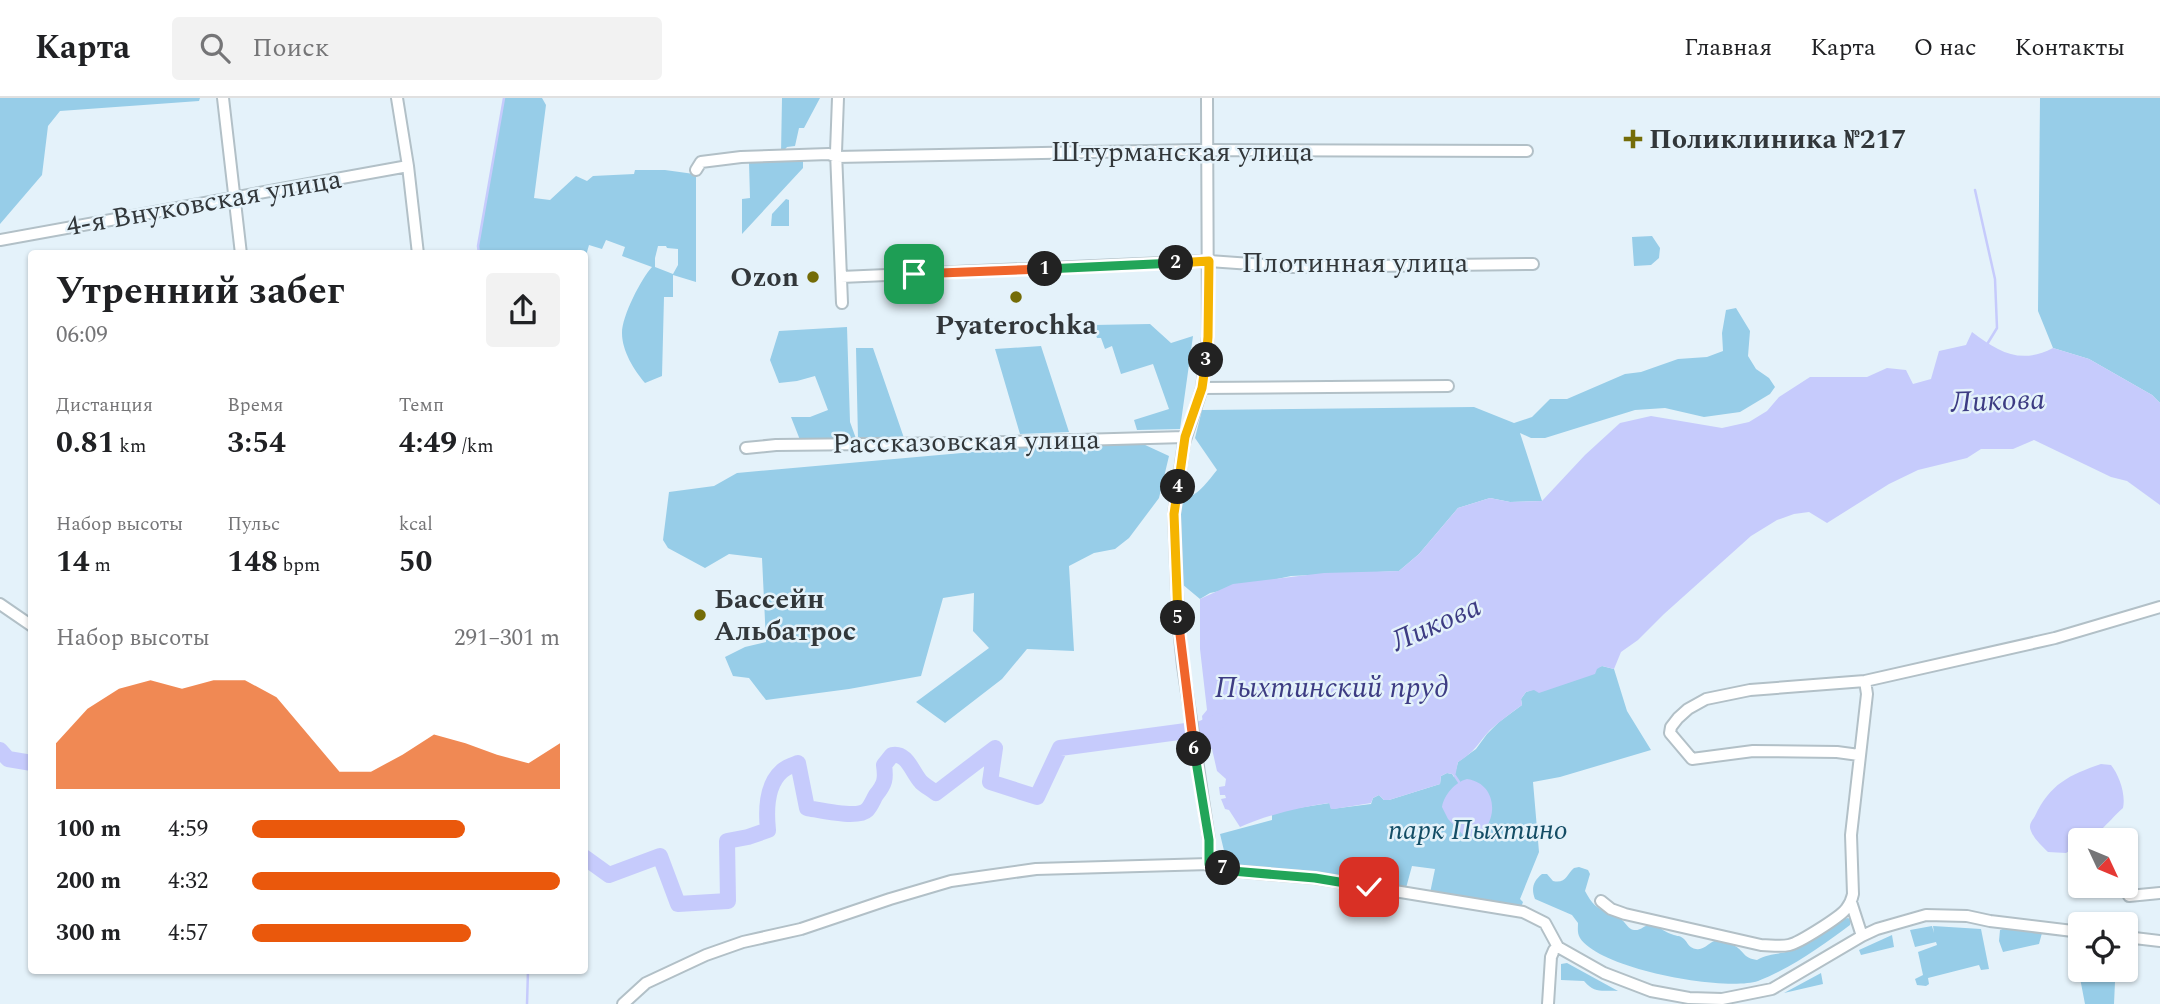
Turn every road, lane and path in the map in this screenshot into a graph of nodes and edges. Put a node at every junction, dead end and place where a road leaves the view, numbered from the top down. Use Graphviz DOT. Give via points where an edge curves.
graph roads {
  1 [pos="223,98"];
  2 [pos="397,98"];
  3 [pos="838,98"];
  4 [pos="1207,98"];
  5 [pos="1208,150"];
  6 [pos="1527,152"];
  7 [pos="836,157"];
  8 [pos="408,166"];
  9 [pos="696,170"];
  10 [pos="234,198"];
  11 [pos="0,240"];
  12 [pos="240,250"];
  13 [pos="418,250"];
  14 [pos="1209,261"];
  15 [pos="1533,264"];
  16 [pos="841,277"];
  17 [pos="842,303"];
  18 [pos="1448,386"];
  19 [pos="1202,388"];
  20 [pos="1185,437"];
  21 [pos="746,448"];
  22 [pos="0,604"];
  23 [pos="2160,607"];
  24 [pos="28,623"];
  25 [pos="1865,681"];
  26 [pos="1859,755"];
  27 [pos="1209,864"];
  28 [pos="2160,893"];
  29 [pos="2138,896"];
  30 [pos="1601,901"];
  31 [pos="1851,902"];
  32 [pos="2068,930"];
  33 [pos="1863,936"];
  34 [pos="2138,939"];
  35 [pos="2160,942"];
  36 [pos="1558,947"];
  37 [pos="1662,999"];
  38 [pos="623,1004"];
  39 [pos="1548,1004"];
  1 -- 10 [label="street"];
  2 -- 8 [label="street"];
  3 -- 7 [label="street"];
  4 -- 5 [label="street"];
  5 -- 6 [label="street, Штурманская улица"];
  5 -- 7 [label="street, Штурманская улица"];
  5 -- 14 [label="street"];
  7 -- 9 [label="street, Штурманская улица" via="741,157 701,162"];
  7 -- 16 [label="street"];
  8 -- 10 [label="street, 4-я Внуковская улица"];
  8 -- 13 [label="street"];
  10 -- 11 [label="street, 4-я Внуковская улица"];
  10 -- 12 [label="street"];
  14 -- 15 [label="street, Плотинная улица" via="1293,267"];
  14 -- 16 [label="street, Плотинная улица"];
  14 -- 19 [label="street"];
  16 -- 17 [label="street"];
  18 -- 19 [label="street"];
  19 -- 20 [label="street"];
  20 -- 21 [label="street, Рассказовская улица"];
  20 -- 27 [label="street" via="1174,514 1178,618"];
  22 -- 24 [label="street"];
  23 -- 25 [label="street" via="2055,638"];
  25 -- 26 [label="street"];
  25 -- 26 [label="street" via="1750,690 1706,699 1678,718 1670,733 1692,759 1753,751"];
  26 -- 31 [label="street" via="1851,835"];
  27 -- 36 [label="street" via="1523,912 1545,923"];
  27 -- 38 [label="street" via="1036,869 951,881 706,955 646,983"];
  28 -- 29 [label="street"];
  30 -- 31 [label="street" via="1633,916 1780,946 1804,938"];
  31 -- 33 [label="street"];
  32 -- 33 [label="street" via="1926,915"];
  33 -- 37 [label="street" via="1772,989 1722,999"];
  34 -- 35 [label="street"];
  36 -- 37 [label="street"];
  36 -- 39 [label="street" via="1550,957"];
}
